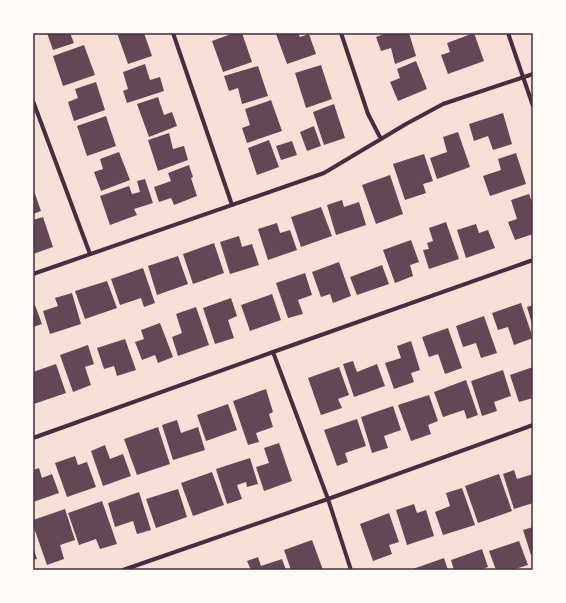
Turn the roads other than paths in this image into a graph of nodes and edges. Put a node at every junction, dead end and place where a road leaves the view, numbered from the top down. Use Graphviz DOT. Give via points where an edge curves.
graph roads {
  1 [pos="173,33"];
  2 [pos="341,33"];
  3 [pos="508,33"];
  4 [pos="533,74"];
  5 [pos="524,78"];
  6 [pos="33,101"];
  7 [pos="533,106"];
  8 [pos="382,139"];
  9 [pos="232,205"];
  10 [pos="90,254"];
  11 [pos="533,260"];
  12 [pos="33,274"];
  13 [pos="273,352"];
  14 [pos="533,425"];
  15 [pos="33,438"];
  16 [pos="328,499"];
  17 [pos="123,570"];
  18 [pos="351,570"];
  1 -- 9 [label="street"];
  2 -- 8 [label="street" via="368,114"];
  3 -- 5 [label="street"];
  4 -- 5 [label="street"];
  5 -- 7 [label="street"];
  5 -- 8 [label="street" via="443,104"];
  6 -- 10 [label="street"];
  8 -- 9 [label="street" via="324,173"];
  9 -- 10 [label="street"];
  10 -- 12 [label="street"];
  11 -- 13 [label="street"];
  13 -- 15 [label="street"];
  13 -- 16 [label="street"];
  14 -- 16 [label="street"];
  16 -- 17 [label="street"];
  16 -- 18 [label="street"];
}
